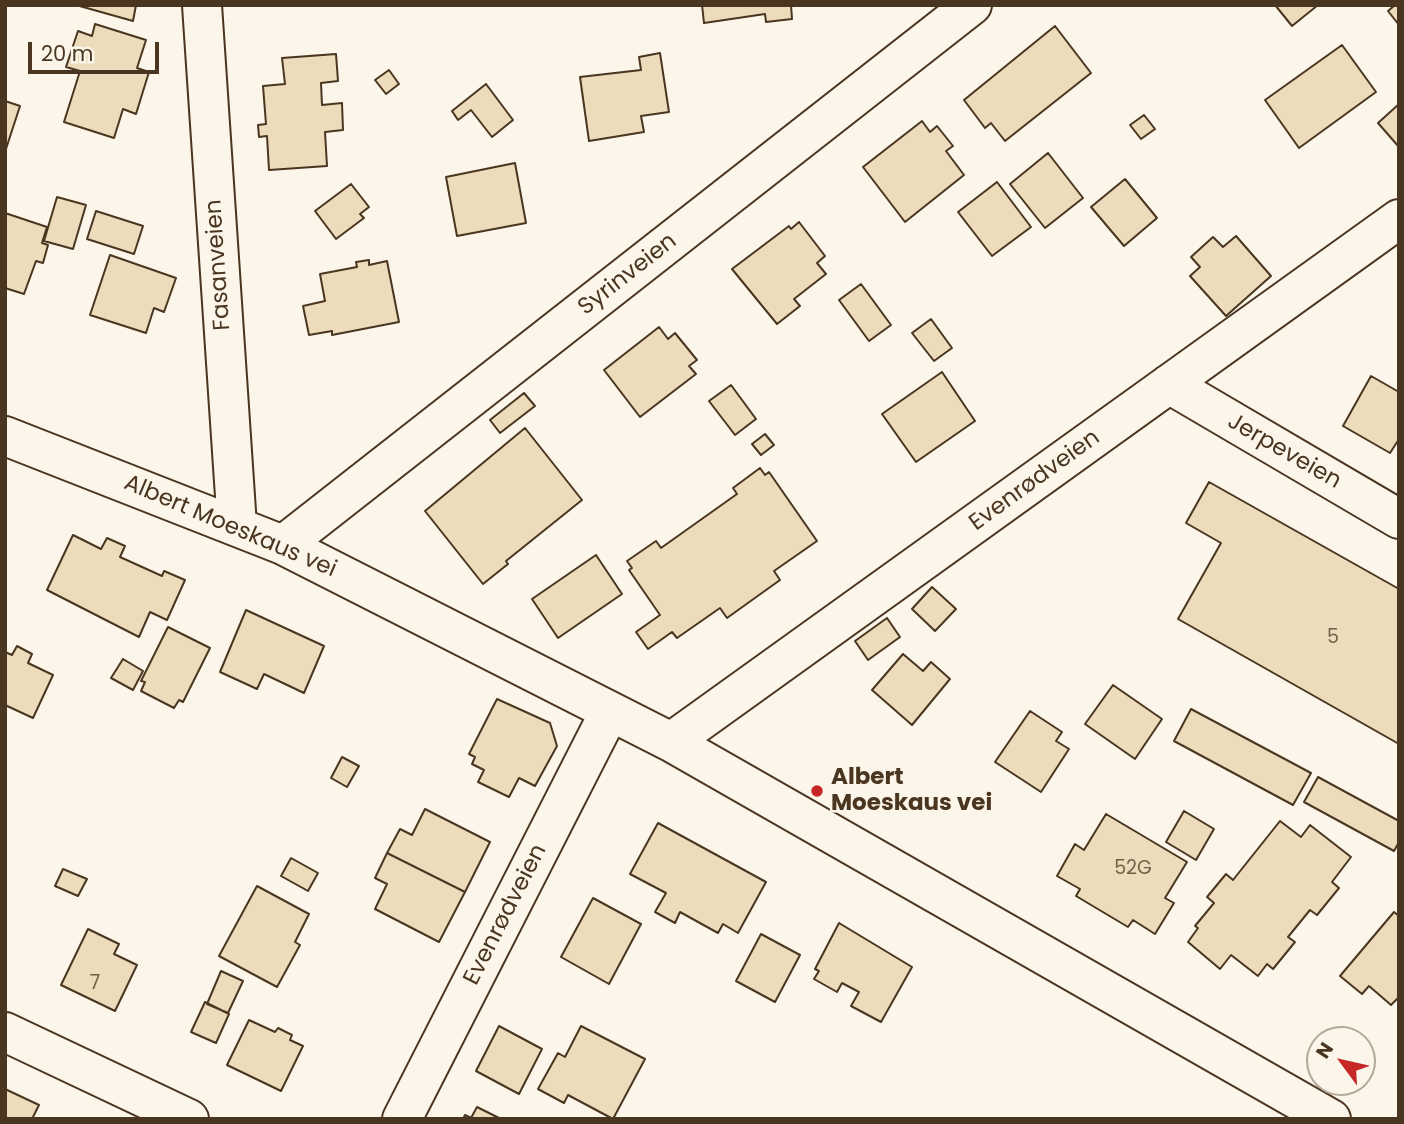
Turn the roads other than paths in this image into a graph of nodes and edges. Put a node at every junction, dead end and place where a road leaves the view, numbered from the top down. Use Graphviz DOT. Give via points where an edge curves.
graph roads {
  1 [pos="202,5"];
  2 [pos="972,5"];
  3 [pos="1399,219"];
  4 [pos="1169,384"];
  5 [pos="5,436"];
  6 [pos="1399,519"];
  7 [pos="237,526"];
  8 [pos="283,545"];
  9 [pos="610,711"];
  10 [pos="671,742"];
  11 [pos="5,1032"];
  12 [pos="189,1119"];
  13 [pos="402,1119"];
  14 [pos="1331,1119"];
  1 -- 7 [label="street, Fasanveien"];
  2 -- 8 [label="street, Syrinveien"];
  3 -- 4 [label="street, Evenrødveien"];
  4 -- 6 [label="street, Jerpeveien"];
  4 -- 10 [label="street, Evenrødveien"];
  5 -- 7 [label="street, Albert Moeskaus vei"];
  7 -- 8 [label="street, Albert Moeskaus vei"];
  8 -- 9 [label="street, Albert Moeskaus vei"];
  9 -- 10 [label="street, Albert Moeskaus vei"];
  9 -- 13 [label="street, Evenrødveien"];
  10 -- 14 [label="street, Albert Moeskaus vei"];
  11 -- 12 [label="street"];
}
